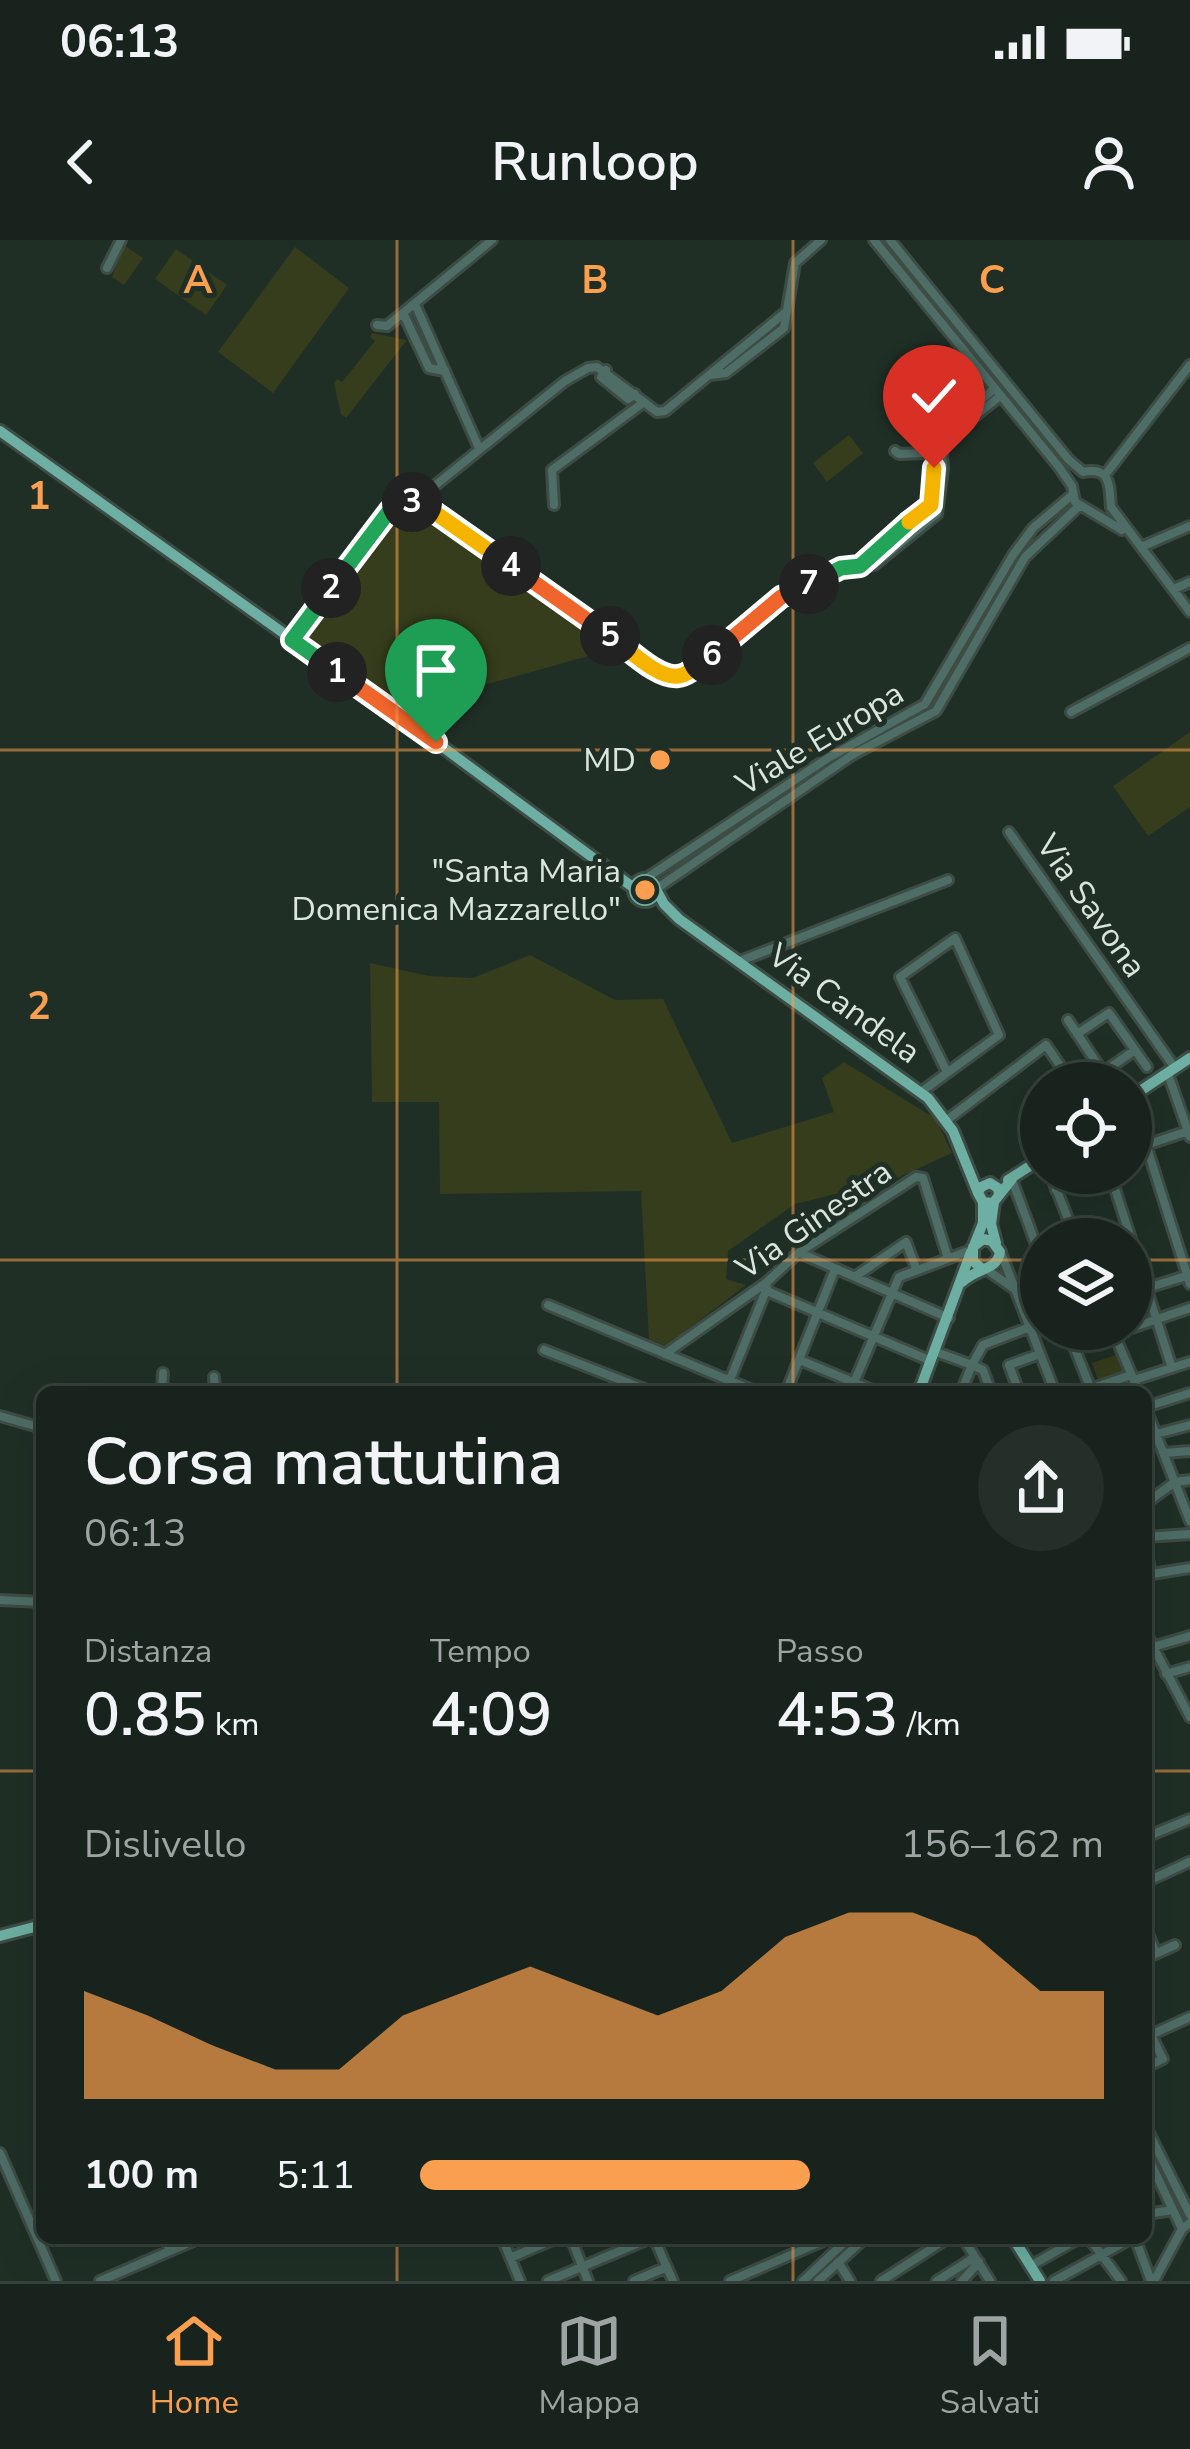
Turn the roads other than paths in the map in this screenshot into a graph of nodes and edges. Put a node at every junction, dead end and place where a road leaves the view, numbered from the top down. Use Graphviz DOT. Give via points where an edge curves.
graph roads {
  1 [pos="120,240"];
  2 [pos="133,240"];
  3 [pos="492,240"];
  4 [pos="821,240"];
  5 [pos="874,240"];
  6 [pos="890,240"];
  7 [pos="107,268"];
  8 [pos="416,304"];
  9 [pos="404,315"];
  10 [pos="377,325"];
  11 [pos="1190,365"];
  12 [pos="445,371"];
  13 [pos="997,393"];
  14 [pos="644,402"];
  15 [pos="0,431"];
  16 [pos="940,440"];
  17 [pos="479,448"];
  18 [pos="895,451"];
  19 [pos="1083,472"];
  20 [pos="1105,475"];
  21 [pos="1072,491"];
  22 [pos="417,500"];
  23 [pos="1108,503"];
  24 [pos="554,505"];
  25 [pos="1078,506"];
  26 [pos="1093,511"];
  27 [pos="1190,526"];
  28 [pos="1139,545"];
  29 [pos="1190,582"];
  30 [pos="1174,589"];
  31 [pos="1190,612"];
  32 [pos="292,640"];
  33 [pos="1190,648"];
  34 [pos="1071,712"];
  35 [pos="1009,832"];
  36 [pos="948,880"];
  37 [pos="635,882"];
  38 [pos="657,896"];
  39 [pos="739,962"];
  40 [pos="1068,1020"];
  41 [pos="1077,1034"];
  42 [pos="1135,1050"];
  43 [pos="1190,1058"];
  44 [pos="1023,1062"];
  45 [pos="1058,1062"];
  46 [pos="1096,1062"];
  47 [pos="1118,1062"];
  48 [pos="1143,1062"];
  49 [pos="1020,1064"];
  50 [pos="1171,1070"];
  51 [pos="947,1072"];
  52 [pos="1152,1083"];
  53 [pos="921,1092"];
  54 [pos="946,1120"];
  55 [pos="1189,1134"];
  56 [pos="1152,1143"];
  57 [pos="1152,1163"];
  58 [pos="1020,1174"];
  59 [pos="1012,1179"];
  60 [pos="989,1193"];
  61 [pos="1026,1218"];
  62 [pos="973,1248"];
  63 [pos="998,1248"];
  64 [pos="798,1253"];
  65 [pos="951,1257"];
  66 [pos="916,1268"];
  67 [pos="983,1268"];
  68 [pos="835,1269"];
  69 [pos="964,1270"];
  70 [pos="854,1277"];
  71 [pos="1189,1278"];
  72 [pos="959,1284"];
  73 [pos="767,1287"];
  74 [pos="1152,1287"];
  75 [pos="1015,1289"];
  76 [pos="891,1293"];
  77 [pos="1020,1302"];
  78 [pos="548,1305"];
  79 [pos="1152,1305"];
  80 [pos="1190,1308"];
  81 [pos="818,1313"];
  82 [pos="949,1318"];
  83 [pos="1157,1319"];
  84 [pos="1152,1321"];
  85 [pos="1020,1331"];
  86 [pos="873,1336"];
  87 [pos="544,1350"];
  88 [pos="1039,1350"];
  89 [pos="1075,1350"];
  90 [pos="1121,1350"];
  91 [pos="665,1354"];
  92 [pos="1040,1354"];
  93 [pos="934,1356"];
  94 [pos="800,1360"];
  95 [pos="1190,1362"];
  96 [pos="972,1365"];
  97 [pos="1172,1368"];
  98 [pos="163,1372"];
  99 [pos="214,1377"];
  100 [pos="1132,1377"];
  101 [pos="730,1381"];
  102 [pos="163,1386"];
  103 [pos="215,1386"];
  104 [pos="636,1386"];
  105 [pos="728,1386"];
  106 [pos="742,1386"];
  107 [pos="788,1386"];
  108 [pos="850,1386"];
  109 [pos="852,1386"];
  110 [pos="922,1386"];
  111 [pos="964,1386"];
  112 [pos="989,1386"];
  113 [pos="1017,1386"];
  114 [pos="1052,1386"];
  115 [pos="1089,1386"];
  116 [pos="1104,1386"];
  117 [pos="1136,1386"];
  118 [pos="1190,1393"];
  119 [pos="1152,1406"];
  120 [pos="0,1416"];
  121 [pos="1152,1424"];
  122 [pos="1190,1424"];
  123 [pos="36,1426"];
  124 [pos="1156,1434"];
  125 [pos="1190,1450"];
  126 [pos="1164,1454"];
  127 [pos="1190,1480"];
  128 [pos="1175,1482"];
  129 [pos="1152,1499"];
  130 [pos="1188,1508"];
  131 [pos="1190,1521"];
  132 [pos="1190,1534"];
  133 [pos="1152,1537"];
  134 [pos="1190,1568"];
  135 [pos="1152,1574"];
  136 [pos="0,1600"];
  137 [pos="36,1602"];
  138 [pos="1190,1636"];
  139 [pos="1152,1647"];
  140 [pos="1152,1653"];
  141 [pos="1190,1666"];
  142 [pos="1166,1674"];
  143 [pos="1185,1698"];
  144 [pos="1190,1717"];
  145 [pos="1190,1819"];
  146 [pos="1152,1835"];
  147 [pos="1189,1862"];
  148 [pos="1152,1879"];
  149 [pos="36,1927"];
  150 [pos="0,1936"];
  151 [pos="1152,1943"];
  152 [pos="1174,1945"];
  153 [pos="1156,1953"];
  154 [pos="1152,1955"];
  155 [pos="1190,2017"];
  156 [pos="1152,2035"];
  157 [pos="1152,2041"];
  158 [pos="1152,2064"];
  159 [pos="1152,2141"];
  160 [pos="0,2152"];
  161 [pos="1152,2166"];
  162 [pos="1173,2210"];
  163 [pos="1152,2213"];
  164 [pos="1188,2222"];
  165 [pos="36,2235"];
  166 [pos="40,2244"];
  167 [pos="167,2244"];
  168 [pos="185,2244"];
  169 [pos="504,2244"];
  170 [pos="543,2244"];
  171 [pos="574,2244"];
  172 [pos="638,2244"];
  173 [pos="656,2244"];
  174 [pos="803,2244"];
  175 [pos="843,2244"];
  176 [pos="858,2244"];
  177 [pos="939,2244"];
  178 [pos="967,2244"];
  179 [pos="1018,2244"];
  180 [pos="1072,2244"];
  181 [pos="1090,2244"];
  182 [pos="1119,2244"];
  183 [pos="1136,2244"];
  184 [pos="170,2250"];
  185 [pos="1103,2257"];
  186 [pos="510,2258"];
  187 [pos="977,2259"];
  188 [pos="838,2262"];
  189 [pos="583,2266"];
  190 [pos="1030,2266"];
  191 [pos="667,2267"];
  192 [pos="56,2281"];
  193 [pos="100,2281"];
  194 [pos="520,2281"];
  195 [pos="548,2281"];
  196 [pos="588,2281"];
  197 [pos="634,2281"];
  198 [pos="673,2281"];
  199 [pos="730,2281"];
  200 [pos="803,2281"];
  201 [pos="818,2281"];
  202 [pos="850,2281"];
  203 [pos="881,2281"];
  204 [pos="937,2281"];
  205 [pos="962,2281"];
  206 [pos="990,2281"];
  207 [pos="1040,2281"];
  208 [pos="1054,2281"];
  209 [pos="1121,2281"];
  210 [pos="1153,2281"];
  1 -- 2 [label="street"];
  1 -- 7 [label="street"];
  3 -- 8 [label="street"];
  4 -- 14 [label="street" via="795,263 784,328 665,411"];
  5 -- 13 [label="street"];
  6 -- 19 [label="street"];
  8 -- 9 [label="street"];
  8 -- 12 [label="street"];
  9 -- 10 [label="street"];
  9 -- 12 [label="street" via="429,368"];
  11 -- 20 [label="street"];
  12 -- 17 [label="street"];
  13 -- 16 [label="street"];
  13 -- 21 [label="street"];
  14 -- 17 [label="street" via="601,377 606,370 588,368"];
  14 -- 24 [label="street" via="552,470"];
  15 -- 32 [label="main road, Via Candela"];
  16 -- 18 [label="street" via="925,453"];
  16 -- 22 [label="street" via="937,514 874,565 841,568 781,597 681,676 660,671"];
  17 -- 22 [label="street"];
  19 -- 20 [label="street"];
  19 -- 21 [label="street"];
  20 -- 23 [label="street"];
  21 -- 25 [label="street"];
  21 -- 37 [label="street, Viale Europa" via="1013,555 925,704"];
  22 -- 32 [label="street" via="390,510"];
  23 -- 26 [label="street"];
  23 -- 28 [label="street"];
  25 -- 26 [label="street"];
  25 -- 38 [label="street, Viale Europa" via="1025,557 936,711 852,755"];
  26 -- 28 [label="street"];
  27 -- 28 [label="street"];
  28 -- 30 [label="street"];
  29 -- 30 [label="street"];
  30 -- 31 [label="street"];
  32 -- 37 [label="main road, Via Candela"];
  33 -- 34 [label="street"];
  35 -- 50 [label="street, Via Savona"];
  36 -- 39 [label="street"];
  37 -- 38 [label="main road, Via Candela" via="640,898"];
  38 -- 39 [label="main road, Via Candela"];
  39 -- 53 [label="main road, Via Candela"];
  40 -- 41 [label="street"];
  41 -- 42 [label="street" via="1109,1013"];
  41 -- 46 [label="street"];
  42 -- 47 [label="street"];
  42 -- 48 [label="street"];
  43 -- 50 [label="main road"];
  44 -- 45 [label="street" via="1046,1045"];
  49 -- 54 [label="street"];
  50 -- 52 [label="main road"];
  50 -- 55 [label="street, Via Savona"];
  51 -- 51 [label="street" via="998,1035 955,938 900,977"];
  51 -- 53 [label="street"];
  53 -- 54 [label="main road, Via Candela"];
  54 -- 60 [label="main road, Via Candela"];
  55 -- 56 [label="street"];
  57 -- 71 [label="street"];
  58 -- 59 [label="main road"];
  59 -- 60 [label="main road"];
  59 -- 61 [label="street"];
  60 -- 62 [label="main road"];
  60 -- 63 [label="main road"];
  62 -- 63 [label="main road" via="988,1239"];
  62 -- 65 [label="street"];
  62 -- 67 [label="main road"];
  62 -- 69 [label="main road"];
  63 -- 67 [label="main road" via="994,1265"];
  63 -- 75 [label="street"];
  64 -- 65 [label="street, Via Ginestra" via="916,1177 923,1178"];
  64 -- 68 [label="street"];
  64 -- 73 [label="street, Via Ginestra"];
  65 -- 66 [label="street"];
  65 -- 69 [label="street"];
  66 -- 70 [label="street" via="906,1242"];
  66 -- 76 [label="street"];
  67 -- 72 [label="main road"];
  67 -- 75 [label="street"];
  68 -- 70 [label="street"];
  68 -- 81 [label="street"];
  69 -- 72 [label="main road"];
  70 -- 76 [label="street"];
  71 -- 74 [label="street"];
  72 -- 82 [label="main road"];
  73 -- 81 [label="street"];
  73 -- 91 [label="street, Via Ginestra"];
  73 -- 101 [label="street"];
  75 -- 77 [label="street"];
  76 -- 82 [label="street"];
  76 -- 86 [label="street"];
  78 -- 91 [label="street"];
  79 -- 83 [label="street"];
  80 -- 83 [label="street"];
  81 -- 86 [label="street"];
  81 -- 94 [label="street"];
  82 -- 93 [label="main road"];
  83 -- 84 [label="street"];
  83 -- 97 [label="street"];
  85 -- 96 [label="street" via="983,1345"];
  86 -- 93 [label="street"];
  86 -- 109 [label="street"];
  87 -- 104 [label="street"];
  88 -- 92 [label="street"];
  89 -- 115 [label="street"];
  90 -- 100 [label="street"];
  91 -- 101 [label="street"];
  92 -- 113 [label="street" via="1010,1365"];
  92 -- 114 [label="street"];
  93 -- 96 [label="street"];
  93 -- 110 [label="main road"];
  94 -- 107 [label="street"];
  94 -- 108 [label="street"];
  95 -- 97 [label="street"];
  96 -- 111 [label="street"];
  96 -- 112 [label="street"];
  97 -- 100 [label="street"];
  98 -- 102 [label="street"];
  99 -- 103 [label="street"];
  100 -- 116 [label="street"];
  100 -- 117 [label="street"];
  101 -- 105 [label="street"];
  101 -- 106 [label="street"];
  118 -- 119 [label="street"];
  120 -- 123 [label="street"];
  121 -- 124 [label="street"];
  122 -- 124 [label="street"];
  124 -- 126 [label="street"];
  125 -- 126 [label="street"];
  126 -- 128 [label="street"];
  127 -- 128 [label="street"];
  128 -- 129 [label="street"];
  128 -- 130 [label="street"];
  130 -- 131 [label="street"];
  132 -- 133 [label="street"];
  134 -- 135 [label="street"];
  136 -- 137 [label="street"];
  138 -- 139 [label="street"];
  140 -- 142 [label="street"];
  141 -- 142 [label="street"];
  142 -- 143 [label="street"];
  143 -- 144 [label="street"];
  145 -- 146 [label="street"];
  147 -- 148 [label="street"];
  149 -- 150 [label="main road"];
  151 -- 153 [label="street"];
  152 -- 153 [label="street"];
  153 -- 154 [label="street"];
  155 -- 156 [label="street"];
  157 -- 158 [label="street" via="1163,2059"];
  159 -- 164 [label="street"];
  160 -- 165 [label="street"];
  161 -- 162 [label="street"];
  162 -- 163 [label="street"];
  162 -- 164 [label="street"];
  164 -- 210 [label="street"];
  166 -- 192 [label="street"];
  167 -- 184 [label="street"];
  168 -- 184 [label="street"];
  169 -- 186 [label="street"];
  170 -- 186 [label="street"];
  171 -- 189 [label="street"];
  172 -- 189 [label="street"];
  173 -- 191 [label="street"];
  174 -- 199 [label="street"];
  175 -- 200 [label="street"];
  176 -- 188 [label="street"];
  177 -- 203 [label="street"];
  178 -- 187 [label="street"];
  179 -- 190 [label="main road"];
  180 -- 190 [label="street"];
  181 -- 185 [label="street"];
  182 -- 185 [label="street"];
  183 -- 210 [label="street"];
  184 -- 193 [label="street"];
  185 -- 208 [label="street"];
  185 -- 209 [label="street"];
  186 -- 194 [label="street"];
  187 -- 204 [label="street"];
  187 -- 205 [label="street"];
  187 -- 206 [label="street"];
  188 -- 201 [label="street"];
  188 -- 202 [label="street"];
  189 -- 195 [label="street"];
  189 -- 196 [label="street"];
  190 -- 207 [label="main road"];
  191 -- 197 [label="street"];
  191 -- 198 [label="street"];
}
